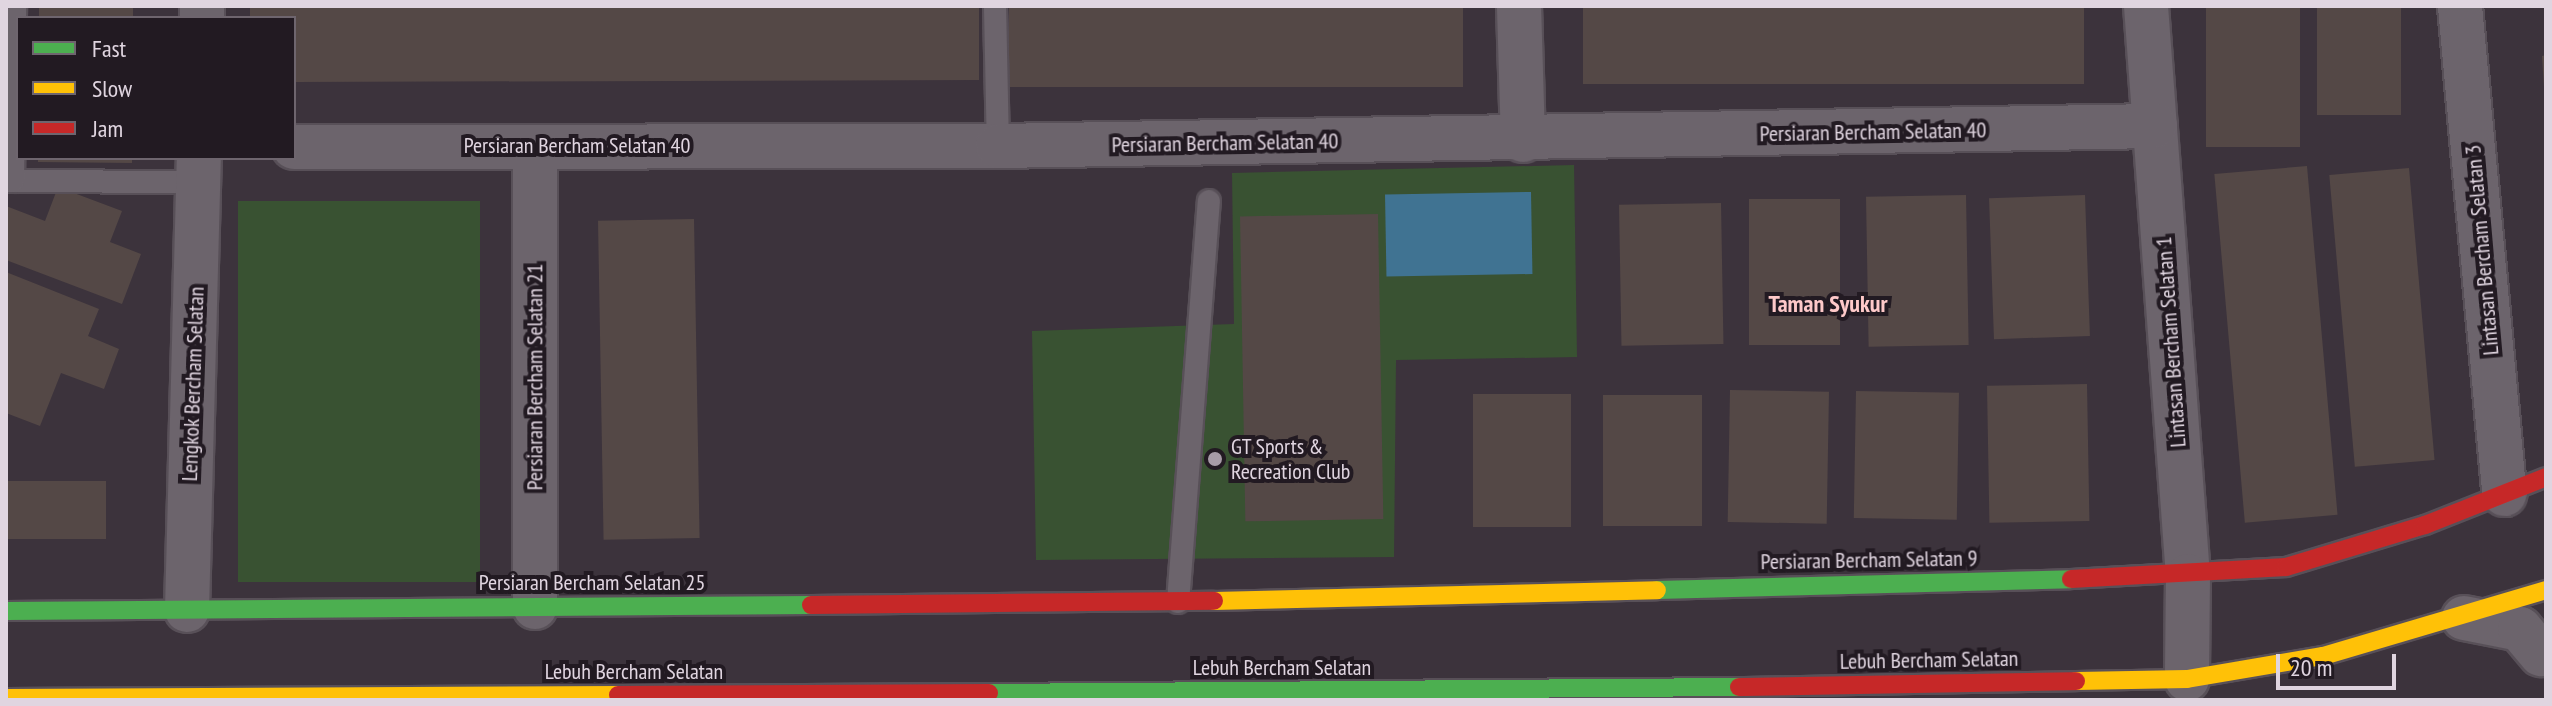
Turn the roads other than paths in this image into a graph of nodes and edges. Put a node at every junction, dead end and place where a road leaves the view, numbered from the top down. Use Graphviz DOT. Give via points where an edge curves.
graph roads {
  1 [pos="15,6"];
  2 [pos="995,6"];
  3 [pos="1519,6"];
  4 [pos="2146,6"];
  5 [pos="2460,6"];
  6 [pos="2155,126"];
  7 [pos="1523,140"];
  8 [pos="998,146"];
  9 [pos="296,147"];
  10 [pos="535,147"];
  11 [pos="199,170"];
  12 [pos="9,181"];
  13 [pos="1209,201"];
  14 [pos="2546,477"];
  15 [pos="2504,494"];
  16 [pos="2188,576"];
  17 [pos="2546,590"];
  18 [pos="1178,602"];
  19 [pos="535,607"];
  20 [pos="2546,609"];
  21 [pos="187,610"];
  22 [pos="6,611"];
  23 [pos="2464,618"];
  24 [pos="2544,658"];
  25 [pos="2187,679"];
  26 [pos="1586,695"];
  27 [pos="6,698"];
  28 [pos="530,698"];
  1 -- 12 [label="lane"];
  2 -- 8 [label="lane"];
  3 -- 7 [label="street"];
  4 -- 6 [label="street, Lintasan Bercham Selatan 1"];
  5 -- 15 [label="street, Lintasan Bercham Selatan 3"];
  6 -- 7 [label="street, Persiaran Bercham Selatan 40"];
  6 -- 16 [label="street, Lintasan Bercham Selatan 1"];
  7 -- 8 [label="street, Persiaran Bercham Selatan 40"];
  8 -- 10 [label="street, Persiaran Bercham Selatan 40"];
  9 -- 10 [label="street, Persiaran Bercham Selatan 40"];
  10 -- 19 [label="street, Persiaran Bercham Selatan 21"];
  11 -- 12 [label="lane"];
  11 -- 21 [label="street, Lengkok Bercham Selatan"];
  13 -- 18 [label="lane"];
  14 -- 15 [label="street, Persiaran Bercham Selatan 9"];
  15 -- 16 [label="street, Persiaran Bercham Selatan 9" via="2425,525 2286,567"];
  16 -- 18 [label="street, Persiaran Bercham Selatan 9"];
  16 -- 25 [label="street, Lintasan Bercham Selatan 1"];
  17 -- 23 [label="street, Lebuh Bercham Selatan"];
  18 -- 19 [label="street, Persiaran Bercham Selatan 25"];
  19 -- 21 [label="street, Persiaran Bercham Selatan 25"];
  20 -- 24 [label="street"];
  21 -- 22 [label="street, Persiaran Bercham Selatan 25"];
  23 -- 24 [label="street" via="2520,629"];
  23 -- 25 [label="street, Lebuh Bercham Selatan" via="2323,656"];
  25 -- 26 [label="street, Lebuh Bercham Selatan"];
  26 -- 28 [label="street, Lebuh Bercham Selatan"];
  27 -- 28 [label="street, Lebuh Bercham Selatan"];
}
